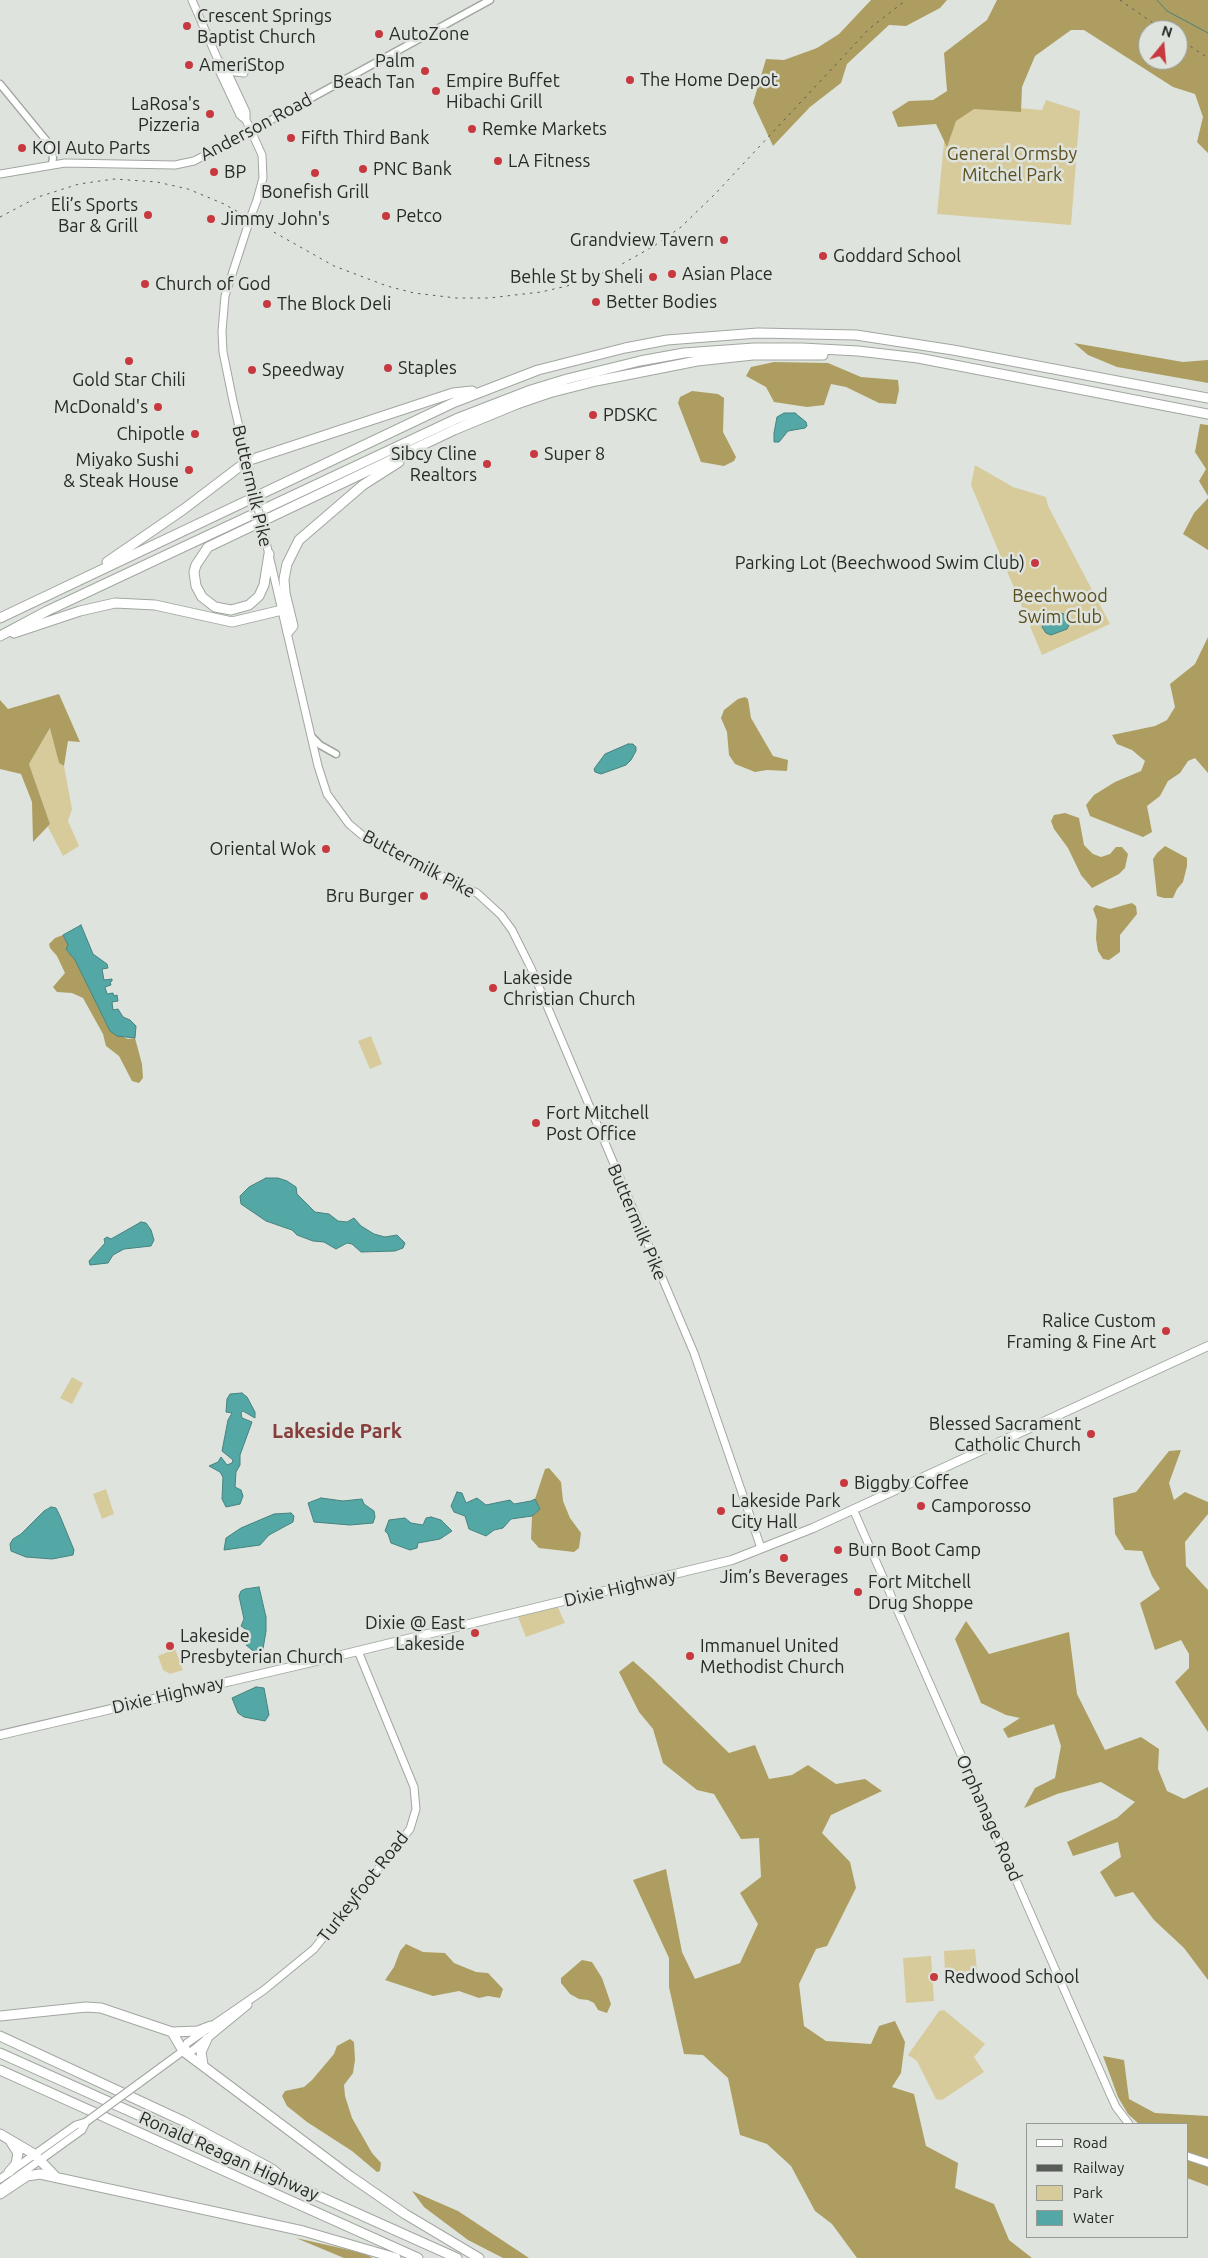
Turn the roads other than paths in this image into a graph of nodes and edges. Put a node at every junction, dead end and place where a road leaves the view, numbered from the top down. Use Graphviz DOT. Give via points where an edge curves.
graph roads {
  1 [pos="192,0"];
  2 [pos="490,0"];
  3 [pos="218,60"];
  4 [pos="227,71"];
  5 [pos="244,73"];
  6 [pos="0,84"];
  7 [pos="246,120"];
  8 [pos="251,131"];
  9 [pos="52,164"];
  10 [pos="0,174"];
  11 [pos="721,354"];
  12 [pos="486,389"];
  13 [pos="566,389"];
  14 [pos="1208,398"];
  15 [pos="1208,414"];
  16 [pos="247,461"];
  17 [pos="268,554"];
  18 [pos="84,578"];
  19 [pos="282,610"];
  20 [pos="0,618"];
  21 [pos="288,632"];
  22 [pos="0,637"];
  23 [pos="312,737"];
  24 [pos="336,754"];
  25 [pos="1208,1346"];
  26 [pos="853,1509"];
  27 [pos="760,1548"];
  28 [pos="358,1651"];
  29 [pos="0,1735"];
  30 [pos="264,1990"];
  31 [pos="0,2016"];
  32 [pos="211,2026"];
  33 [pos="172,2032"];
  34 [pos="0,2036"];
  35 [pos="207,2039"];
  36 [pos="183,2051"];
  37 [pos="0,2053"];
  38 [pos="203,2065"];
  39 [pos="0,2070"];
  40 [pos="0,2075"];
  41 [pos="46,2091"];
  42 [pos="1128,2123"];
  43 [pos="2,2136"];
  44 [pos="1188,2156"];
  45 [pos="37,2158"];
  46 [pos="1208,2163"];
  47 [pos="9,2172"];
  48 [pos="0,2179"];
  49 [pos="62,2179"];
  50 [pos="286,2182"];
  51 [pos="0,2189"];
  52 [pos="0,2194"];
  53 [pos="396,2258"];
  54 [pos="418,2258"];
  55 [pos="457,2258"];
  56 [pos="479,2258"];
  1 -- 3 [label="main road, Buttermilk Pike"];
  2 -- 8 [label="street, Anderson Road"];
  3 -- 4 [label="main road, Buttermilk Pike"];
  3 -- 7 [label="main road, Buttermilk Pike" via="217,66 230,94"];
  4 -- 5 [label="main road"];
  4 -- 7 [label="main road, Buttermilk Pike" via="246,112"];
  6 -- 9 [label="street" via="50,145"];
  7 -- 8 [label="main road, Buttermilk Pike"];
  8 -- 9 [label="main road, Anderson Road" via="194,160 175,165"];
  8 -- 16 [label="main road, Buttermilk Pike, bridge" via="262,155 262,186 225,296 222,337"];
  9 -- 10 [label="main road, Anderson Road"];
  11 -- 13 [label="highway"];
  11 -- 15 [label="highway" via="802,348 884,353"];
  11 -- 22 [label="highway" via="684,354 606,368 531,390 456,418 56,607"];
  12 -- 14 [label="highway" via="538,370 667,340 758,333 822,333 892,340"];
  12 -- 16 [label="highway" via="453,393"];
  12 -- 18 [label="highway"];
  13 -- 17 [label="highway" via="481,418 219,541 200,556 194,572 196,586 215,607 231,610 249,605 259,596 264,585"];
  13 -- 21 [label="highway" via="402,460 363,485 305,534 294,547 286,569 285,593 293,626"];
  16 -- 17 [label="main road, Buttermilk Pike, bridge"];
  16 -- 18 [label="highway"];
  17 -- 19 [label="main road, Buttermilk Pike"];
  18 -- 20 [label="highway"];
  19 -- 21 [label="main road, Buttermilk Pike"];
  19 -- 22 [label="highway" via="232,622 155,605 115,604 80,611"];
  21 -- 23 [label="main road, Buttermilk Pike"];
  23 -- 24 [label="street"];
  23 -- 27 [label="main road, Buttermilk Pike" via="327,794 349,824 379,847 477,893 502,915 512,930 694,1353"];
  25 -- 26 [label="main road, Dixie Highway"];
  26 -- 27 [label="main road, Dixie Highway"];
  26 -- 42 [label="main road, Orphanage Road" via="1110,2094"];
  27 -- 28 [label="main road, Dixie Highway" via="706,1567"];
  28 -- 29 [label="main road, Dixie Highway"];
  28 -- 30 [label="main road, Turkeyfoot Road" via="414,1787 414,1816 401,1842 314,1949"];
  30 -- 32 [label="main road, Turkeyfoot Road"];
  30 -- 35 [label="main road, Turkeyfoot Road"];
  31 -- 33 [label="highway" via="101,2008"];
  32 -- 33 [label="highway" via="198,2031"];
  32 -- 36 [label="main road, Turkeyfoot Road" via="187,2043"];
  33 -- 36 [label="highway"];
  34 -- 50 [label="highway" via="183,2121 272,2169"];
  35 -- 36 [label="main road, Turkeyfoot Road" via="192,2051"];
  35 -- 38 [label="highway" via="200,2052"];
  36 -- 38 [label="highway"];
  36 -- 45 [label="main road, Turkeyfoot Road, bridge" via="86,2122 76,2125"];
  37 -- 50 [label="highway, Ronald Reagan Highway"];
  38 -- 56 [label="highway" via="373,2192"];
  39 -- 41 [label="highway, Ronald Reagan Highway"];
  40 -- 41 [label="highway"];
  41 -- 54 [label="highway, Ronald Reagan Highway"];
  43 -- 45 [label="highway"];
  43 -- 47 [label="highway" via="13,2144 18,2153 16,2164"];
  44 -- 46 [label="main road"];
  45 -- 47 [label="main road, Turkeyfoot Road"];
  45 -- 49 [label="highway" via="52,2174"];
  45 -- 51 [label="main road, Turkeyfoot Road"];
  47 -- 48 [label="main road, Turkeyfoot Road"];
  49 -- 52 [label="highway" via="33,2174"];
  49 -- 53 [label="highway" via="304,2231"];
  50 -- 55 [label="highway, Ronald Reagan Highway"];
}
